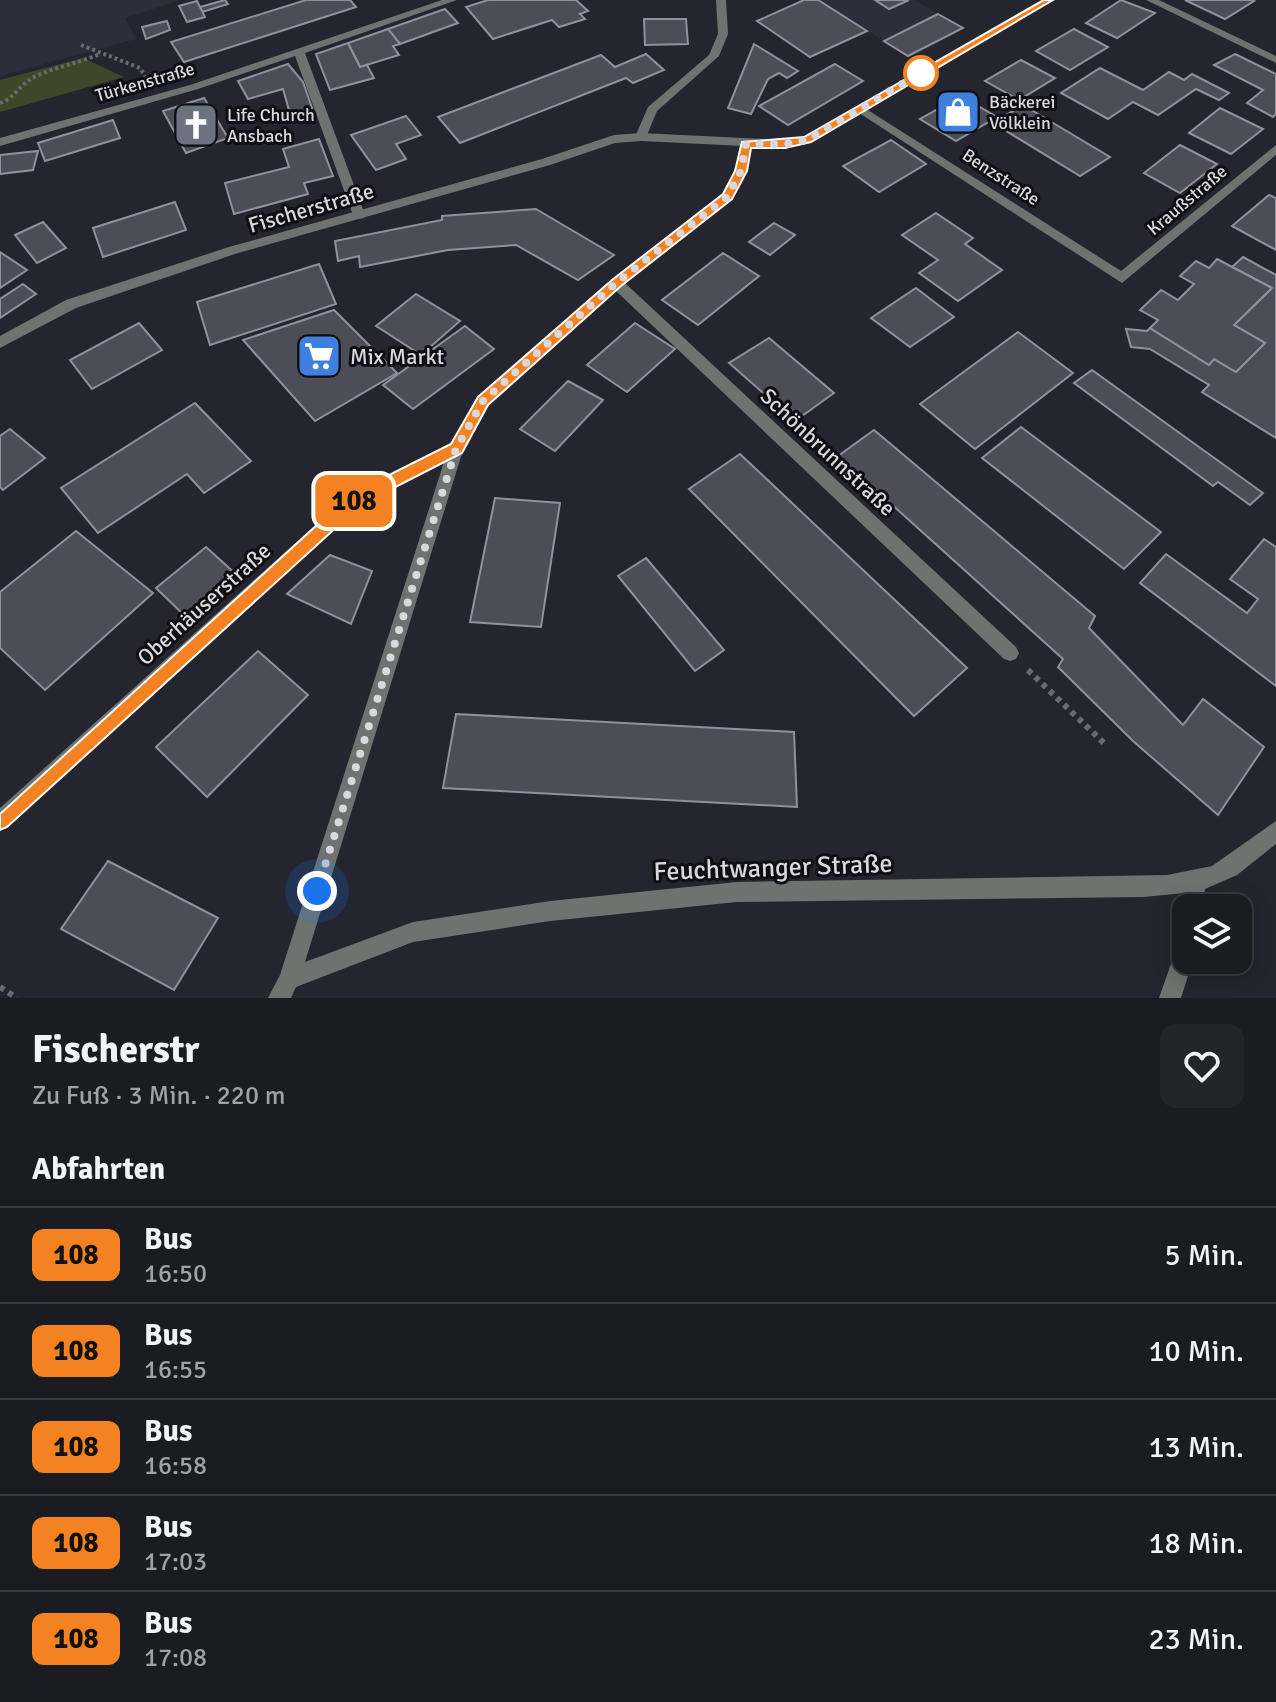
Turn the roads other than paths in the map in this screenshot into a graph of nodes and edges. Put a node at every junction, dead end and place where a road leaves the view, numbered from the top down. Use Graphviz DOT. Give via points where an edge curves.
graph roads {
  1 [pos="452,0"];
  2 [pos="721,0"];
  3 [pos="1048,0"];
  4 [pos="1151,0"];
  5 [pos="299,52"];
  6 [pos="1276,60"];
  7 [pos="860,109"];
  8 [pos="641,137"];
  9 [pos="0,142"];
  10 [pos="746,144"];
  11 [pos="1276,149"];
  12 [pos="359,215"];
  13 [pos="1122,278"];
  14 [pos="616,283"];
  15 [pos="0,343"];
  16 [pos="456,449"];
  17 [pos="1010,653"];
  18 [pos="0,821"];
  19 [pos="1276,831"];
  20 [pos="1195,884"];
  21 [pos="1194,894"];
  22 [pos="1178,974"];
  23 [pos="284,989"];
  24 [pos="1170,998"];
  1 -- 5 [label="street, Türkenstraße"];
  2 -- 8 [label="street" via="723,34 714,56 652,109"];
  3 -- 7 [label="street"];
  4 -- 6 [label="street"];
  5 -- 9 [label="street, Türkenstraße"];
  5 -- 12 [label="street"];
  7 -- 10 [label="street" via="807,140"];
  7 -- 13 [label="street, Benzstraße"];
  8 -- 10 [label="street, Fischerstraße"];
  8 -- 12 [label="street, Fischerstraße" via="614,139"];
  10 -- 14 [label="street" via="741,171 727,197"];
  11 -- 13 [label="street, Kraußstraße"];
  12 -- 15 [label="street, Fischerstraße" via="71,304"];
  14 -- 16 [label="street" via="483,401"];
  14 -- 17 [label="street, Schönbrunnstraße"];
  16 -- 18 [label="street, Oberhäuserstraße" via="356,499"];
  16 -- 23 [label="street"];
  19 -- 20 [label="street, Feuchtwanger Straße" via="1234,868"];
  20 -- 21 [label="street"];
  20 -- 23 [label="street, Feuchtwanger Straße" via="737,892 550,911 413,932"];
  22 -- 24 [label="street"];
}
